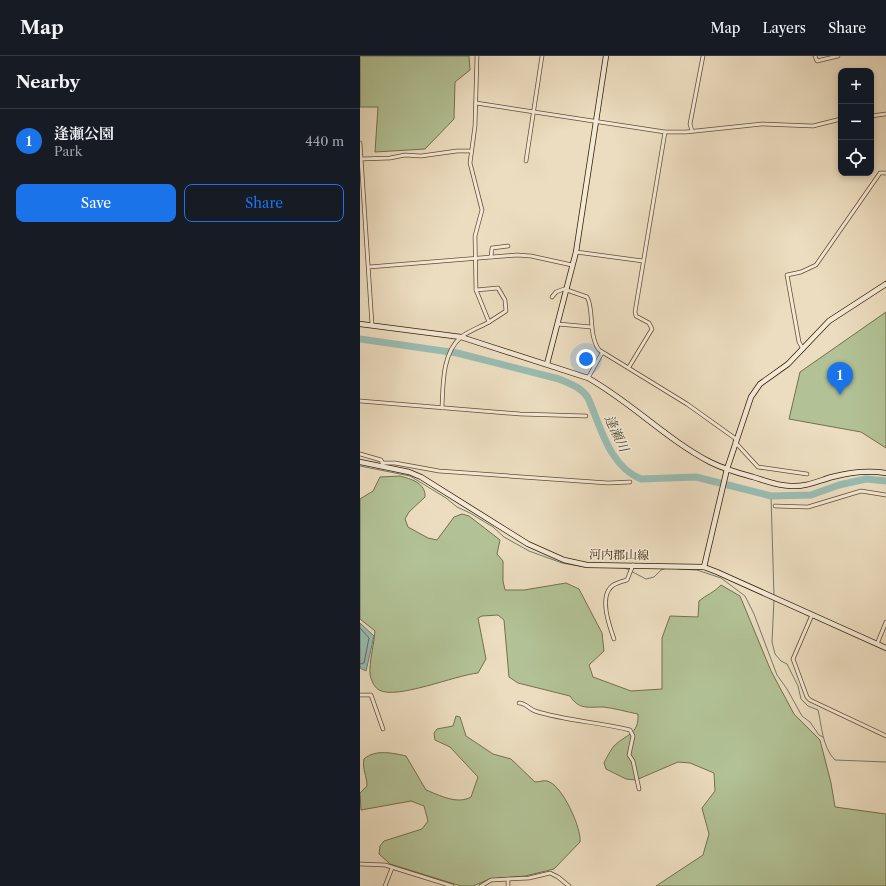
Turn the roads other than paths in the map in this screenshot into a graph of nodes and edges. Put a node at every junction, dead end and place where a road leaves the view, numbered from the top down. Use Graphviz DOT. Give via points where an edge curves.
graph roads {
  1 [pos="477,56"];
  2 [pos="542,56"];
  3 [pos="606,56"];
  4 [pos="703,56"];
  5 [pos="815,56"];
  6 [pos="838,56"];
  7 [pos="476,103"];
  8 [pos="533,112"];
  9 [pos="886,114"];
  10 [pos="874,116"];
  11 [pos="838,120"];
  12 [pos="596,121"];
  13 [pos="692,131"];
  14 [pos="664,132"];
  15 [pos="360,143"];
  16 [pos="471,151"];
  17 [pos="361,159"];
  18 [pos="526,161"];
  19 [pos="886,173"];
  20 [pos="508,246"];
  21 [pos="576,252"];
  22 [pos="491,257"];
  23 [pos="475,258"];
  24 [pos="643,261"];
  25 [pos="572,265"];
  26 [pos="369,267"];
  27 [pos="886,284"];
  28 [pos="566,289"];
  29 [pos="476,290"];
  30 [pos="552,296"];
  31 [pos="489,322"];
  32 [pos="360,324"];
  33 [pos="558,324"];
  34 [pos="372,325"];
  35 [pos="592,327"];
  36 [pos="461,337"];
  37 [pos="803,349"];
  38 [pos="602,353"];
  39 [pos="547,364"];
  40 [pos="629,367"];
  41 [pos="588,378"];
  42 [pos="360,401"];
  43 [pos="442,408"];
  44 [pos="586,416"];
  45 [pos="736,441"];
  46 [pos="360,454"];
  47 [pos="360,462"];
  48 [pos="383,464"];
  49 [pos="727,471"];
  50 [pos="886,473"];
  51 [pos="807,474"];
  52 [pos="630,482"];
  53 [pos="886,495"];
  54 [pos="775,506"];
  55 [pos="633,565"];
  56 [pos="704,567"];
  57 [pos="812,615"];
  58 [pos="886,622"];
  59 [pos="614,639"];
  60 [pos="877,644"];
  61 [pos="886,648"];
  62 [pos="360,695"];
  63 [pos="519,703"];
  64 [pos="383,729"];
  65 [pos="886,736"];
  66 [pos="639,789"];
  67 [pos="360,864"];
  68 [pos="392,868"];
  69 [pos="508,879"];
  70 [pos="385,886"];
  71 [pos="452,886"];
  72 [pos="481,886"];
  73 [pos="508,886"];
  74 [pos="569,886"];
  1 -- 7 [label="street"];
  2 -- 8 [label="street"];
  3 -- 12 [label="street"];
  4 -- 13 [label="street" via="690,124"];
  5 -- 6 [label="street" via="817,60"];
  7 -- 8 [label="street"];
  7 -- 16 [label="street" via="475,134"];
  8 -- 12 [label="street"];
  8 -- 18 [label="street"];
  9 -- 10 [label="street"];
  11 -- 13 [label="street" via="817,126 772,124"];
  12 -- 14 [label="street"];
  12 -- 21 [label="street"];
  13 -- 14 [label="street"];
  14 -- 24 [label="street"];
  15 -- 17 [label="street"];
  16 -- 17 [label="street"];
  16 -- 23 [label="street" via="470,168 482,210 476,236"];
  17 -- 26 [label="street"];
  19 -- 37 [label="street" via="880,173 816,265 802,272 787,275 799,342"];
  20 -- 22 [label="street" via="492,248"];
  21 -- 24 [label="street"];
  21 -- 25 [label="street"];
  22 -- 23 [label="street"];
  22 -- 25 [label="street" via="524,255"];
  23 -- 26 [label="street"];
  23 -- 29 [label="street"];
  24 -- 40 [label="street" via="636,315 652,329"];
  25 -- 28 [label="street"];
  26 -- 34 [label="street"];
  27 -- 37 [label="street" via="829,321"];
  28 -- 30 [label="street"];
  28 -- 33 [label="street"];
  28 -- 35 [label="street" via="589,299"];
  29 -- 31 [label="street"];
  29 -- 31 [label="street" via="498,288 505,300 506,311"];
  31 -- 36 [label="street"];
  32 -- 34 [label="street"];
  33 -- 35 [label="street"];
  33 -- 39 [label="street"];
  34 -- 36 [label="street"];
  35 -- 38 [label="street" via="596,345"];
  36 -- 39 [label="street"];
  36 -- 43 [label="street" via="444,367"];
  37 -- 45 [label="street" via="756,390 748,404"];
  38 -- 40 [label="street"];
  38 -- 41 [label="street"];
  39 -- 41 [label="street"];
  40 -- 45 [label="street" via="687,404"];
  41 -- 49 [label="street" via="686,447"];
  42 -- 43 [label="street"];
  43 -- 44 [label="street"];
  45 -- 49 [label="street"];
  45 -- 51 [label="street" via="758,467"];
  46 -- 48 [label="street" via="380,460"];
  47 -- 48 [label="street, 河内郡山線"];
  48 -- 52 [label="street" via="395,463 439,470 608,483"];
  48 -- 55 [label="street, 河内郡山線" via="421,477 528,544 552,556 587,565"];
  49 -- 50 [label="street" via="791,486 811,485 853,472"];
  49 -- 56 [label="street"];
  53 -- 54 [label="street" via="861,491 808,507"];
  55 -- 56 [label="street, 河内郡山線"];
  55 -- 59 [label="street" via="627,580 612,586 608,594 606,613"];
  56 -- 57 [label="street, 河内郡山線"];
  57 -- 60 [label="street, 河内郡山線"];
  57 -- 65 [label="street" via="793,659 807,696 810,700"];
  58 -- 60 [label="street"];
  60 -- 61 [label="street, 河内郡山線"];
  62 -- 64 [label="street" via="371,695"];
  63 -- 66 [label="street" via="534,710 565,718 630,730 633,736 629,755 633,761"];
  67 -- 68 [label="street"];
  68 -- 70 [label="street"];
  68 -- 71 [label="street"];
  69 -- 72 [label="street" via="491,880"];
  69 -- 73 [label="street"];
  69 -- 74 [label="street" via="552,873"];
}
